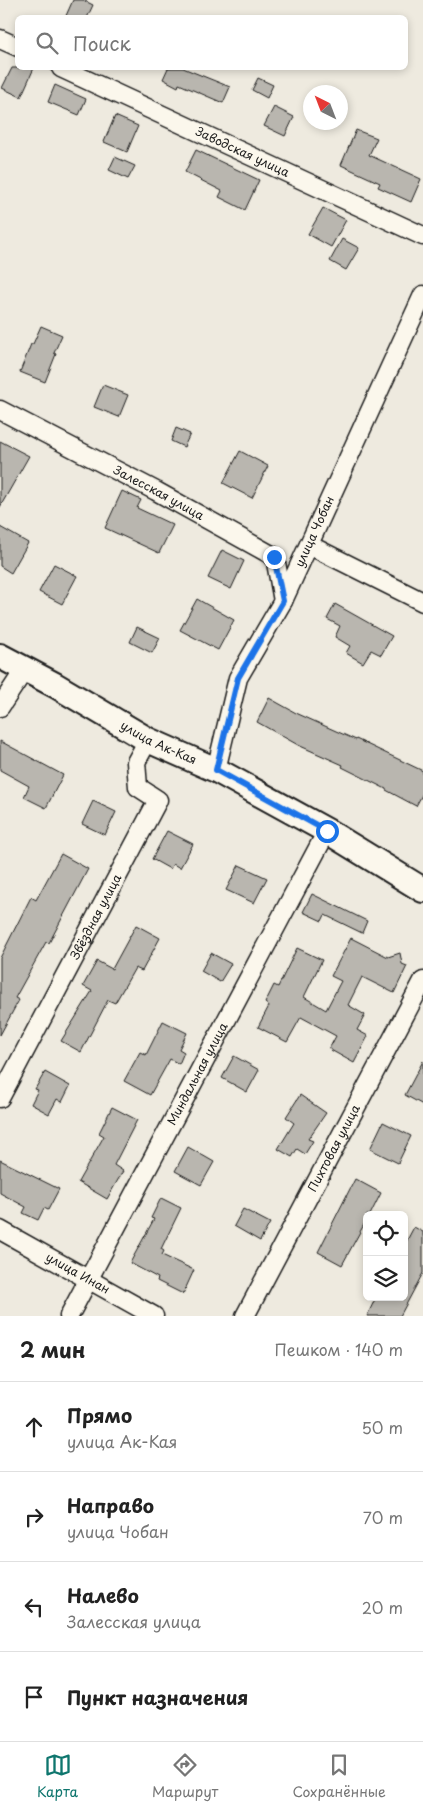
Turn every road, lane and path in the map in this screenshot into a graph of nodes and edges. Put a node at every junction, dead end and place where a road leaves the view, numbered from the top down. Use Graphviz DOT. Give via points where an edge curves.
graph roads {
  1 [pos="0,39"];
  2 [pos="15,46"];
  3 [pos="65,70"];
  4 [pos="423,236"];
  5 [pos="423,295"];
  6 [pos="0,410"];
  7 [pos="309,545"];
  8 [pos="283,601"];
  9 [pos="423,602"];
  10 [pos="0,656"];
  11 [pos="25,669"];
  12 [pos="0,707"];
  13 [pos="148,740"];
  14 [pos="216,770"];
  15 [pos="327,831"];
  16 [pos="423,890"];
  17 [pos="423,981"];
  18 [pos="0,1098"];
  19 [pos="0,1230"];
  20 [pos="88,1279"];
  21 [pos="69,1316"];
  22 [pos="154,1316"];
  23 [pos="245,1316"];
  1 -- 2 [label="street"];
  3 -- 4 [label="street, Заводская улица"];
  5 -- 7 [label="street, улица Чобан"];
  6 -- 8 [label="street, Залесская улица" via="274,557"];
  7 -- 8 [label="street, улица Чобан"];
  7 -- 9 [label="street"];
  8 -- 14 [label="street, улица Чобан" via="238,678"];
  10 -- 11 [label="main road, улица Ак-Кая"];
  11 -- 12 [label="street"];
  11 -- 13 [label="main road, улица Ак-Кая"];
  13 -- 14 [label="main road, улица Ак-Кая"];
  13 -- 18 [label="street, Звёздная улица" via="136,762 138,787 158,800"];
  14 -- 15 [label="main road, улица Ак-Кая"];
  15 -- 16 [label="main road, улица Ак-Кая"];
  15 -- 20 [label="street, Миндальная улица"];
  17 -- 23 [label="street, Пихтовая улица"];
  19 -- 20 [label="street, улица Инан"];
  20 -- 21 [label="street, Миндальная улица"];
  20 -- 22 [label="street, улица Инан"];
}
